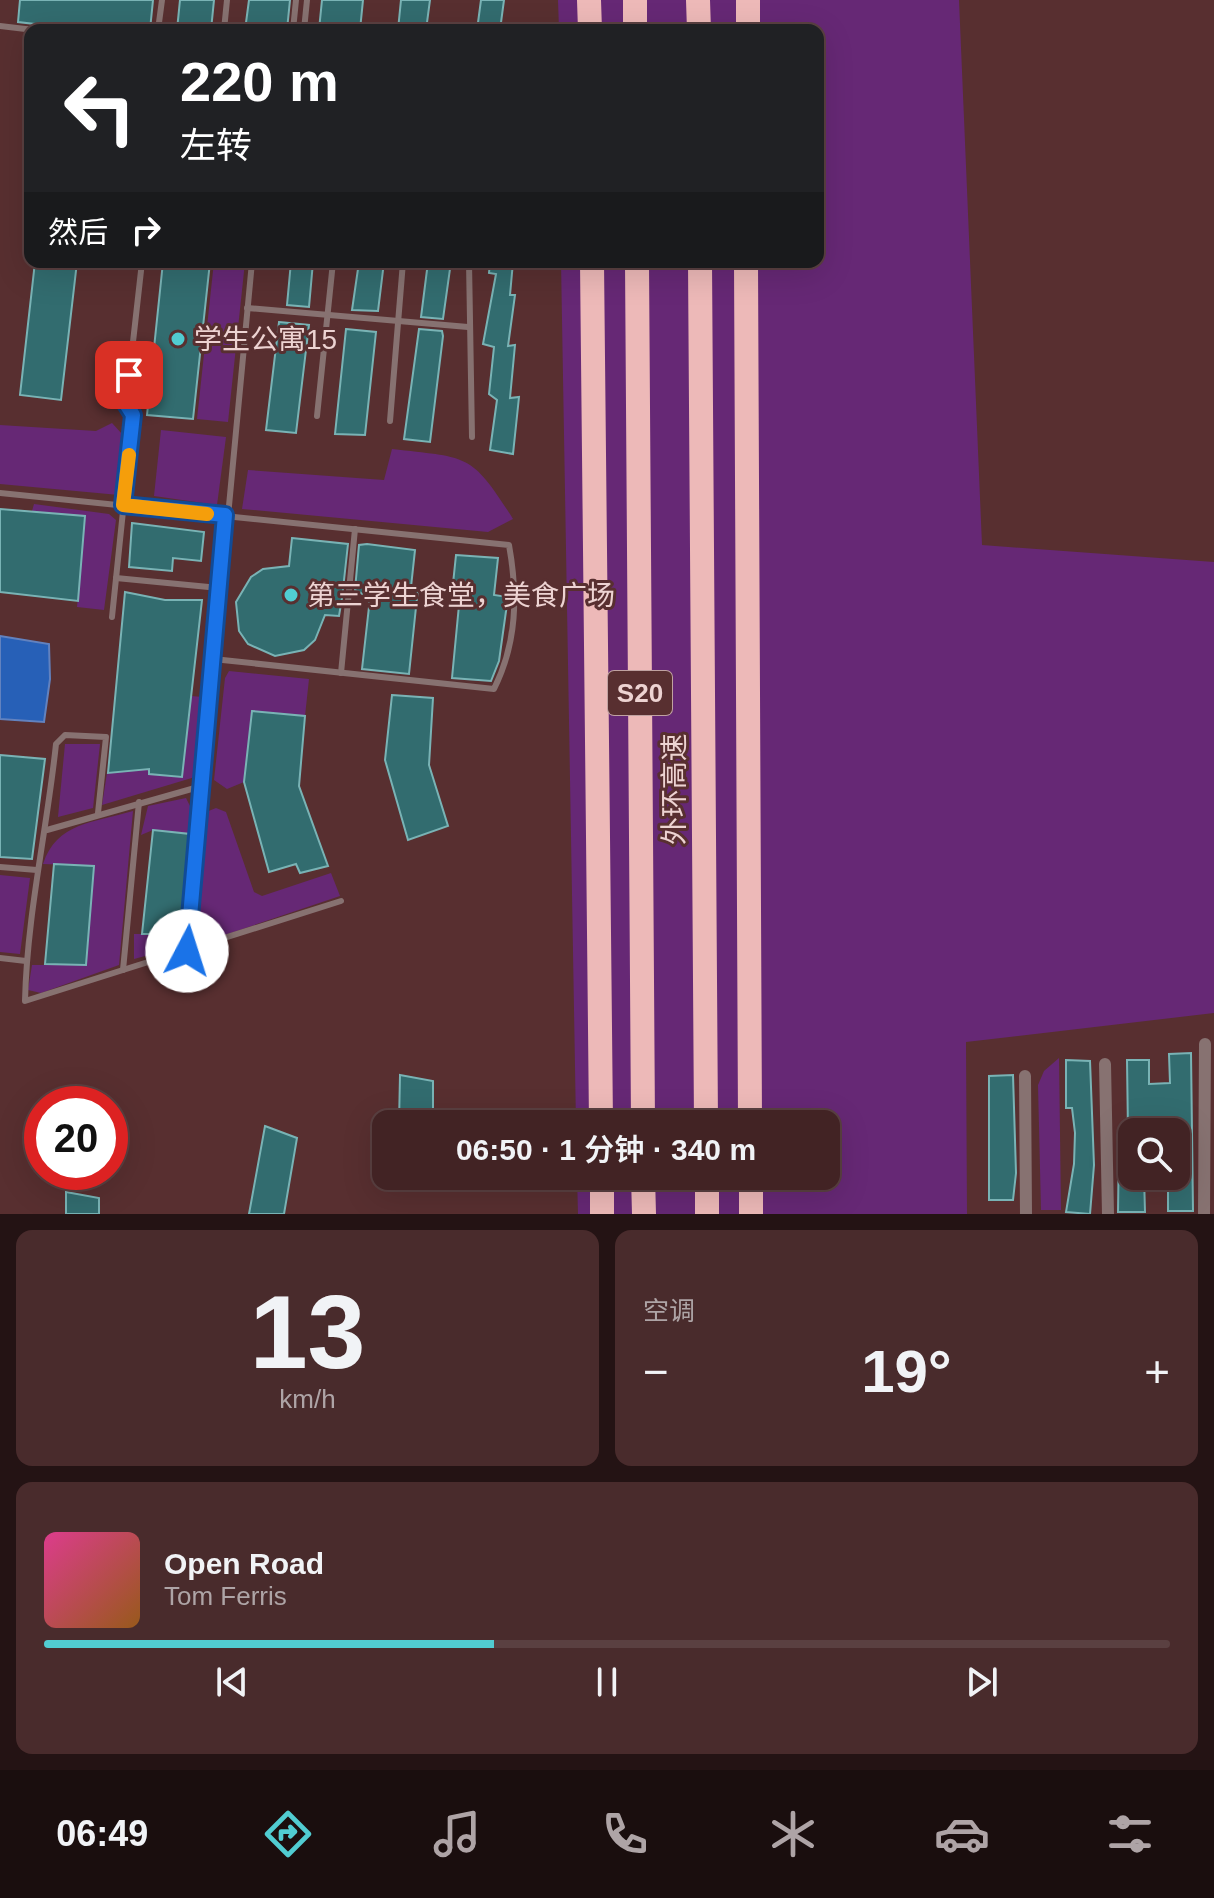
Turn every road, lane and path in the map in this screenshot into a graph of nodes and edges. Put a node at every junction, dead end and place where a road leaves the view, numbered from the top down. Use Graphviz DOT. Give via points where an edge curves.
graph roads {
  1 [pos="162,0"];
  2 [pos="227,0"];
  3 [pos="296,0"];
  4 [pos="307,0"];
  5 [pos="589,0"];
  6 [pos="635,0"];
  7 [pos="698,0"];
  8 [pos="748,0"];
  9 [pos="159,24"];
  10 [pos="225,24"];
  11 [pos="294,24"];
  12 [pos="305,24"];
  13 [pos="590,24"];
  14 [pos="635,24"];
  15 [pos="699,24"];
  16 [pos="748,24"];
  17 [pos="0,26"];
  18 [pos="24,29"];
  19 [pos="141,268"];
  20 [pos="251,268"];
  21 [pos="333,268"];
  22 [pos="403,268"];
  23 [pos="469,268"];
  24 [pos="592,268"];
  25 [pos="637,268"];
  26 [pos="700,268"];
  27 [pos="746,268"];
  28 [pos="247,308"];
  29 [pos="329,315"];
  30 [pos="399,321"];
  31 [pos="468,327"];
  32 [pos="317,416"];
  33 [pos="390,421"];
  34 [pos="472,437"];
  35 [pos="0,493"];
  36 [pos="123,505"];
  37 [pos="225,515"];
  38 [pos="355,529"];
  39 [pos="116,578"];
  40 [pos="219,588"];
  41 [pos="112,617"];
  42 [pos="213,659"];
  43 [pos="341,673"];
  44 [pos="202,786"];
  45 [pos="139,802"];
  46 [pos="98,813"];
  47 [pos="47,830"];
  48 [pos="0,867"];
  49 [pos="37,870"];
  50 [pos="341,901"];
  51 [pos="187,951"];
  52 [pos="0,958"];
  53 [pos="26,961"];
  54 [pos="123,970"];
  55 [pos="1205,1044"];
  56 [pos="1105,1064"];
  57 [pos="1025,1076"];
  58 [pos="601,1110"];
  59 [pos="643,1110"];
  60 [pos="706,1110"];
  61 [pos="750,1110"];
  62 [pos="602,1190"];
  63 [pos="643,1190"];
  64 [pos="707,1190"];
  65 [pos="751,1190"];
  66 [pos="602,1214"];
  67 [pos="644,1214"];
  68 [pos="707,1214"];
  69 [pos="751,1214"];
  70 [pos="1026,1214"];
  71 [pos="1108,1214"];
  72 [pos="1204,1214"];
  1 -- 9 [label="lane"];
  2 -- 10 [label="lane"];
  3 -- 11 [label="lane"];
  4 -- 12 [label="lane"];
  5 -- 13 [label="highway"];
  6 -- 14 [label="highway"];
  7 -- 15 [label="highway"];
  8 -- 16 [label="highway"];
  17 -- 18 [label="lane"];
  19 -- 36 [label="lane" via="126,404 133,415"];
  20 -- 28 [label="lane"];
  21 -- 29 [label="lane"];
  22 -- 30 [label="lane"];
  23 -- 31 [label="lane"];
  24 -- 58 [label="highway"];
  25 -- 59 [label="highway, 外环高速 / S20"];
  26 -- 60 [label="highway, 外环高速 / S20"];
  27 -- 61 [label="highway"];
  28 -- 29 [label="lane"];
  28 -- 37 [label="lane"];
  29 -- 30 [label="lane"];
  29 -- 32 [label="lane"];
  30 -- 31 [label="lane"];
  30 -- 33 [label="lane"];
  31 -- 34 [label="lane"];
  35 -- 36 [label="lane"];
  36 -- 37 [label="lane"];
  36 -- 39 [label="lane"];
  37 -- 38 [label="lane"];
  37 -- 40 [label="lane"];
  38 -- 43 [label="lane"];
  38 -- 43 [label="lane" via="509,545 515,614 508,660 494,689"];
  39 -- 40 [label="lane"];
  39 -- 41 [label="lane"];
  40 -- 42 [label="lane"];
  42 -- 43 [label="lane"];
  42 -- 44 [label="lane"];
  44 -- 45 [label="lane"];
  44 -- 51 [label="lane"];
  45 -- 46 [label="lane"];
  45 -- 54 [label="lane"];
  46 -- 47 [label="lane"];
  46 -- 47 [label="lane" via="106,737 65,735 56,744"];
  47 -- 49 [label="lane"];
  48 -- 49 [label="lane"];
  49 -- 53 [label="lane"];
  50 -- 51 [label="lane"];
  51 -- 54 [label="lane"];
  52 -- 53 [label="lane"];
  53 -- 54 [label="lane" via="25,1001"];
  55 -- 72 [label="street"];
  56 -- 71 [label="street"];
  57 -- 70 [label="street"];
  62 -- 66 [label="highway"];
  63 -- 67 [label="highway"];
  64 -- 68 [label="highway"];
  65 -- 69 [label="highway"];
}
